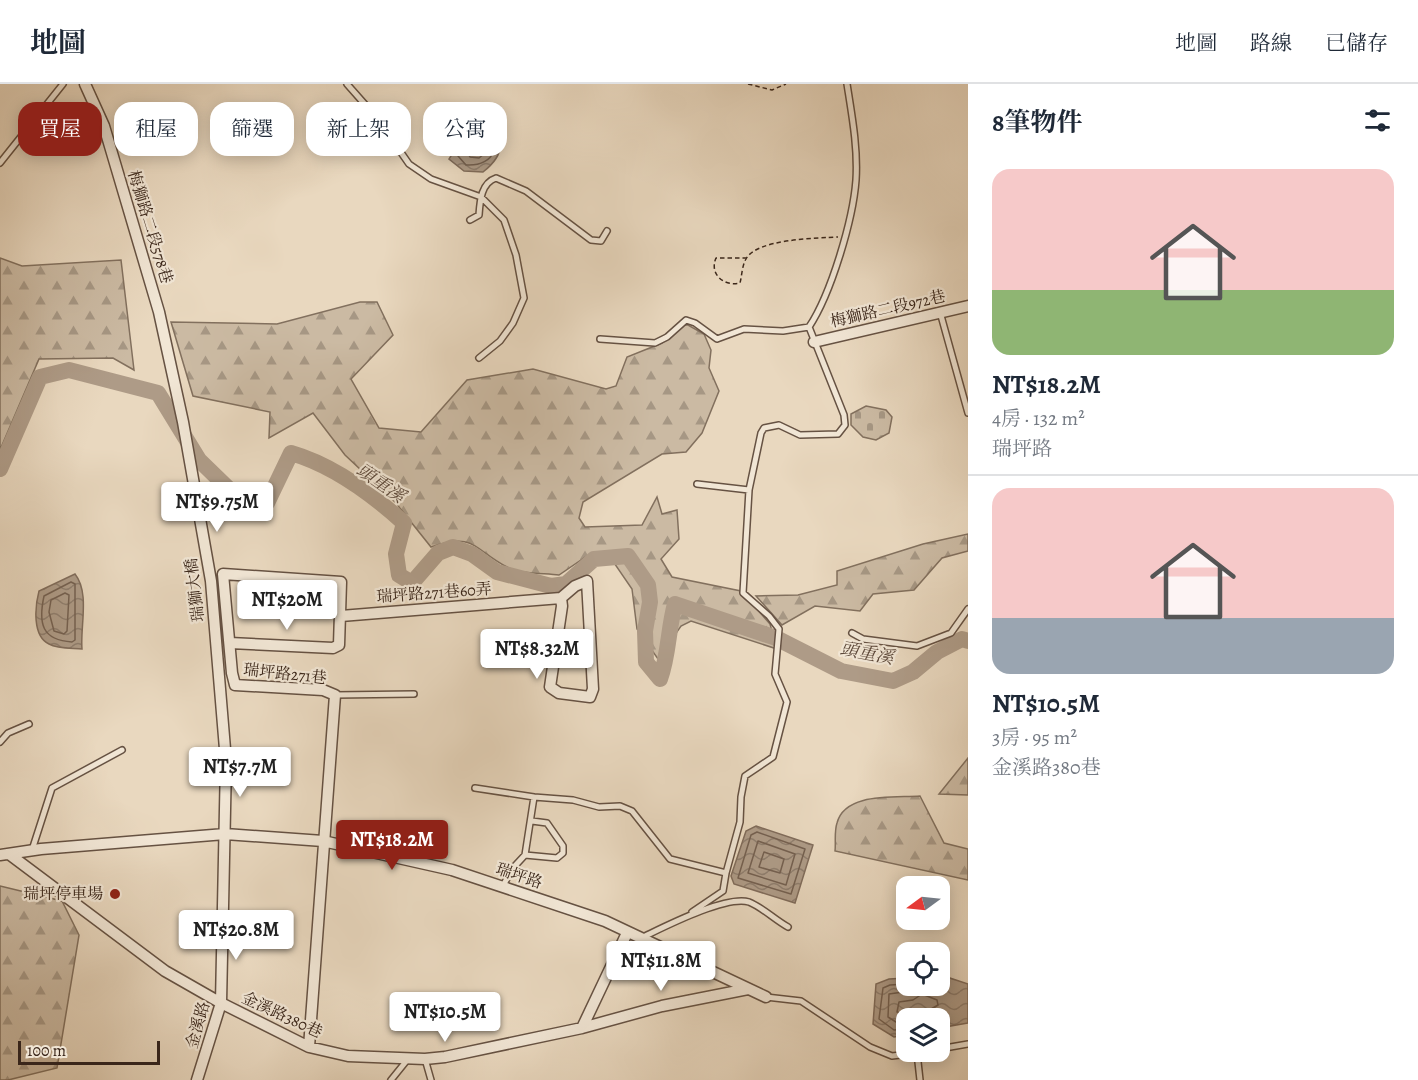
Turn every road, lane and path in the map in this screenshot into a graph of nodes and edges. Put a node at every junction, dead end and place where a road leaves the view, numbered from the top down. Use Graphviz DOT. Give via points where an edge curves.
graph roads {
  1 [pos="63,84"];
  2 [pos="85,84"];
  3 [pos="347,84"];
  4 [pos="747,84"];
  5 [pos="786,84"];
  6 [pos="847,84"];
  7 [pos="0,163"];
  8 [pos="481,197"];
  9 [pos="470,220"];
  10 [pos="607,231"];
  11 [pos="844,236"];
  12 [pos="747,258"];
  13 [pos="968,306"];
  14 [pos="159,312"];
  15 [pos="940,312"];
  16 [pos="809,327"];
  17 [pos="600,339"];
  18 [pos="814,342"];
  19 [pos="479,358"];
  20 [pos="968,413"];
  21 [pos="698,484"];
  22 [pos="749,490"];
  23 [pos="561,598"];
  24 [pos="968,609"];
  25 [pos="341,616"];
  26 [pos="852,633"];
  27 [pos="230,643"];
  28 [pos="414,694"];
  29 [pos="335,695"];
  30 [pos="29,724"];
  31 [pos="0,742"];
  32 [pos="122,750"];
  33 [pos="475,788"];
  34 [pos="534,797"];
  35 [pos="532,821"];
  36 [pos="225,834"];
  37 [pos="323,841"];
  38 [pos="32,850"];
  39 [pos="4,854"];
  40 [pos="525,855"];
  41 [pos="726,873"];
  42 [pos="503,886"];
  43 [pos="687,915"];
  44 [pos="788,927"];
  45 [pos="627,933"];
  46 [pos="640,939"];
  47 [pos="748,989"];
  48 [pos="766,997"];
  49 [pos="221,1003"];
  50 [pos="582,1028"];
  51 [pos="968,1044"];
  52 [pos="309,1047"];
  53 [pos="950,1047"];
  54 [pos="896,1056"];
  55 [pos="408,1059"];
  56 [pos="425,1059"];
  57 [pos="917,1062"];
  58 [pos="197,1080"];
  59 [pos="391,1080"];
  60 [pos="431,1080"];
  61 [pos="920,1080"];
  1 -- 7 [label="lane"];
  2 -- 14 [label="street, 梅獅路二段578巷" via="104,126"];
  3 -- 8 [label="lane" via="409,164 431,179"];
  4 -- 5 [label="path" via="772,90"];
  6 -- 11 [label="lane" via="856,181"];
  8 -- 9 [label="lane" via="479,215"];
  8 -- 10 [label="lane" via="489,181 496,178 526,191 591,240 601,241"];
  8 -- 19 [label="lane" via="504,220 524,298 500,341"];
  11 -- 12 [label="path" via="781,241"];
  11 -- 16 [label="lane" via="819,311"];
  12 -- 12 [label="path" via="740,283 723,282 715,272 716,258"];
  13 -- 15 [label="street, 梅獅路二段972巷"];
  14 -- 36 [label="street, 瑞獅大橋" via="211,581 226,761"];
  15 -- 18 [label="street, 梅獅路二段972巷"];
  15 -- 20 [label="lane"];
  16 -- 17 [label="lane" via="783,332 744,329 717,339 686,320 655,343"];
  16 -- 18 [label="lane"];
  18 -- 22 [label="lane" via="845,425 838,434 800,435 779,425 764,428"];
  21 -- 22 [label="lane"];
  22 -- 41 [label="lane" via="743,593 779,629 775,674 787,702 773,757 745,776 740,822"];
  23 -- 23 [label="street" via="550,687 559,693 590,697 587,580"];
  23 -- 25 [label="street, 瑞坪路271巷60弄"];
  24 -- 26 [label="lane" via="951,633 917,646 863,639"];
  25 -- 27 [label="street" via="339,645 333,648"];
  25 -- 27 [label="street" via="341,582 223,574"];
  27 -- 29 [label="street, 瑞坪路271巷" via="235,684 323,690"];
  28 -- 29 [label="lane"];
  29 -- 37 [label="street, 瑞坪路271巷"];
  30 -- 31 [label="lane" via="8,733"];
  32 -- 38 [label="lane" via="52,788"];
  33 -- 34 [label="lane"];
  34 -- 35 [label="lane"];
  34 -- 41 [label="lane" via="599,807 620,806 632,811 670,859"];
  35 -- 40 [label="lane"];
  35 -- 40 [label="lane" via="547,823 563,846 563,853 557,858"];
  36 -- 37 [label="street, 瑞坪路"];
  36 -- 38 [label="street, 瑞坪路"];
  36 -- 49 [label="street, 金溪路"];
  37 -- 42 [label="street, 瑞坪路" via="452,870"];
  37 -- 52 [label="street, 瑞坪路271巷"];
  38 -- 39 [label="street, 瑞坪路"];
  39 -- 49 [label="street, 金溪路380巷" via="165,971"];
  40 -- 42 [label="lane"];
  41 -- 43 [label="lane" via="723,891"];
  42 -- 45 [label="street, 瑞坪路" via="605,921"];
  43 -- 44 [label="lane" via="746,901"];
  43 -- 46 [label="lane"];
  45 -- 46 [label="street, 瑞坪路"];
  45 -- 50 [label="street"];
  46 -- 47 [label="street, 瑞坪路"];
  47 -- 48 [label="street, 瑞坪路"];
  47 -- 50 [label="street, 金溪路380巷" via="662,1006"];
  48 -- 54 [label="lane, 瑞坪路" via="801,1001 870,1047"];
  49 -- 52 [label="street, 金溪路380巷"];
  49 -- 58 [label="street, 金溪路"];
  50 -- 56 [label="street, 金溪路380巷"];
  51 -- 53 [label="lane"];
  52 -- 55 [label="street, 金溪路380巷" via="348,1056"];
  55 -- 56 [label="street, 金溪路380巷"];
  55 -- 59 [label="lane"];
  56 -- 60 [label="lane"];
  57 -- 61 [label="lane"];
}
